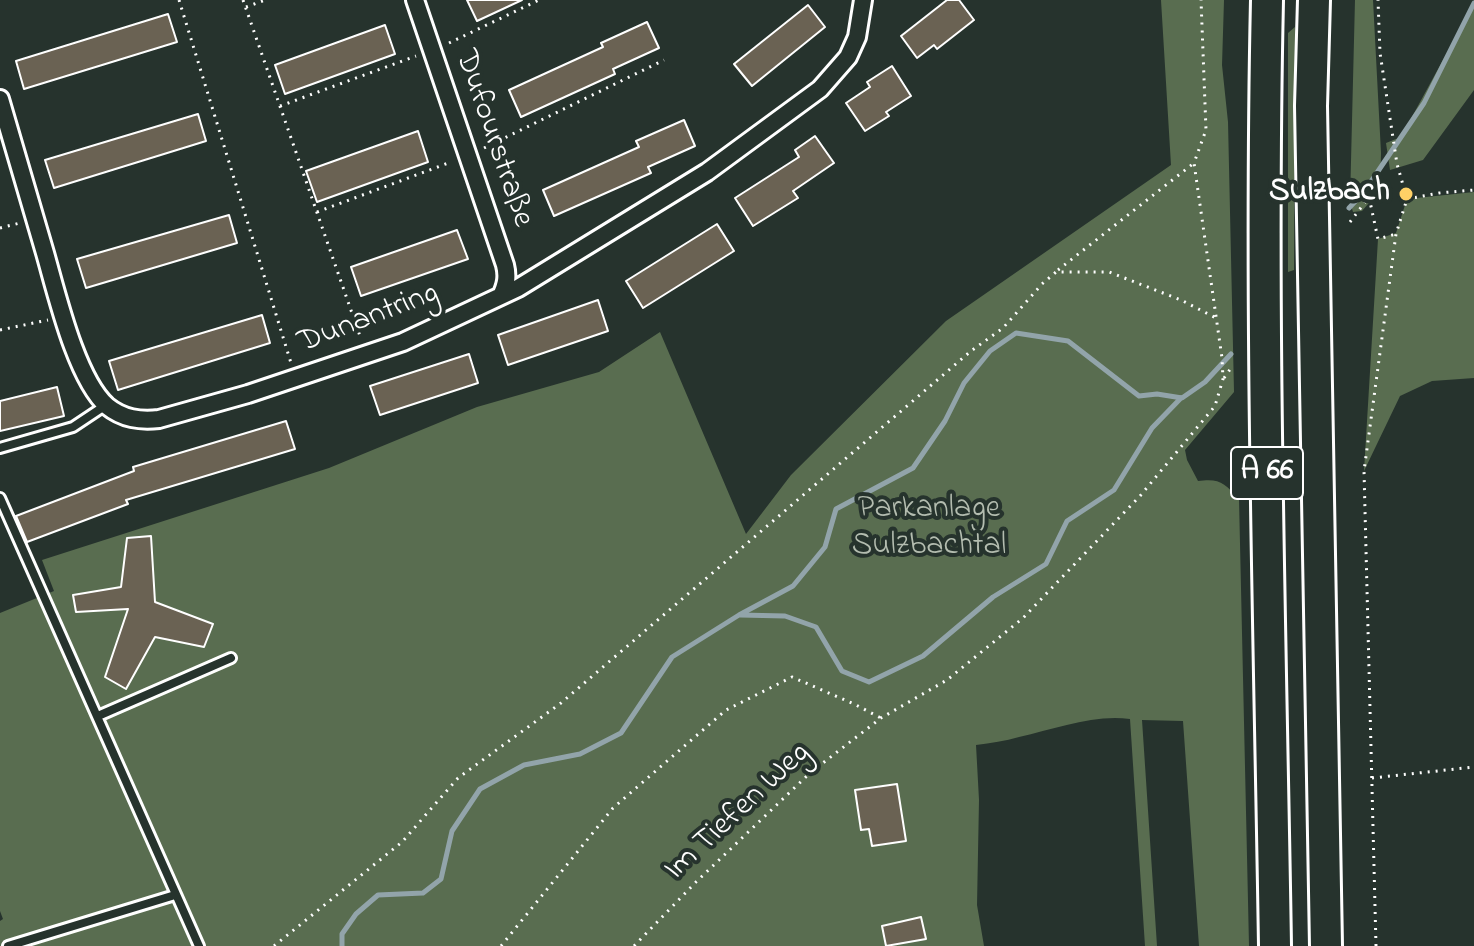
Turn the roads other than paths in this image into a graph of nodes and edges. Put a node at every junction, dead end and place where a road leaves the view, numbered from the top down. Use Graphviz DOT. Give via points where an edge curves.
graph roads {
  1 [pos="415,0"];
  2 [pos="863,0"];
  3 [pos="1267,0"];
  4 [pos="1314,0"];
  5 [pos="0,99"];
  6 [pos="501,296"];
  7 [pos="106,405"];
  8 [pos="0,448"];
  9 [pos="0,498"];
  10 [pos="231,658"];
  11 [pos="98,716"];
  12 [pos="175,895"];
  13 [pos="8,946"];
  14 [pos="199,946"];
  15 [pos="1275,946"];
  16 [pos="1326,946"];
  1 -- 6 [label="street, Dufourstraße" via="505,265"];
  2 -- 6 [label="street, Dunantring" via="848,57 820,89 707,172"];
  3 -- 15 [label="highway, A 66" via="1265,351"];
  4 -- 16 [label="highway, A 66" via="1311,106"];
  5 -- 7 [label="street" via="63,316 86,378"];
  6 -- 7 [label="street, Dunantring" via="403,342 159,419 129,418"];
  7 -- 8 [label="lane" via="73,427"];
  9 -- 11 [label="lane"];
  10 -- 11 [label="lane"];
  11 -- 12 [label="lane"];
  12 -- 13 [label="lane"];
  12 -- 14 [label="lane"];
}
